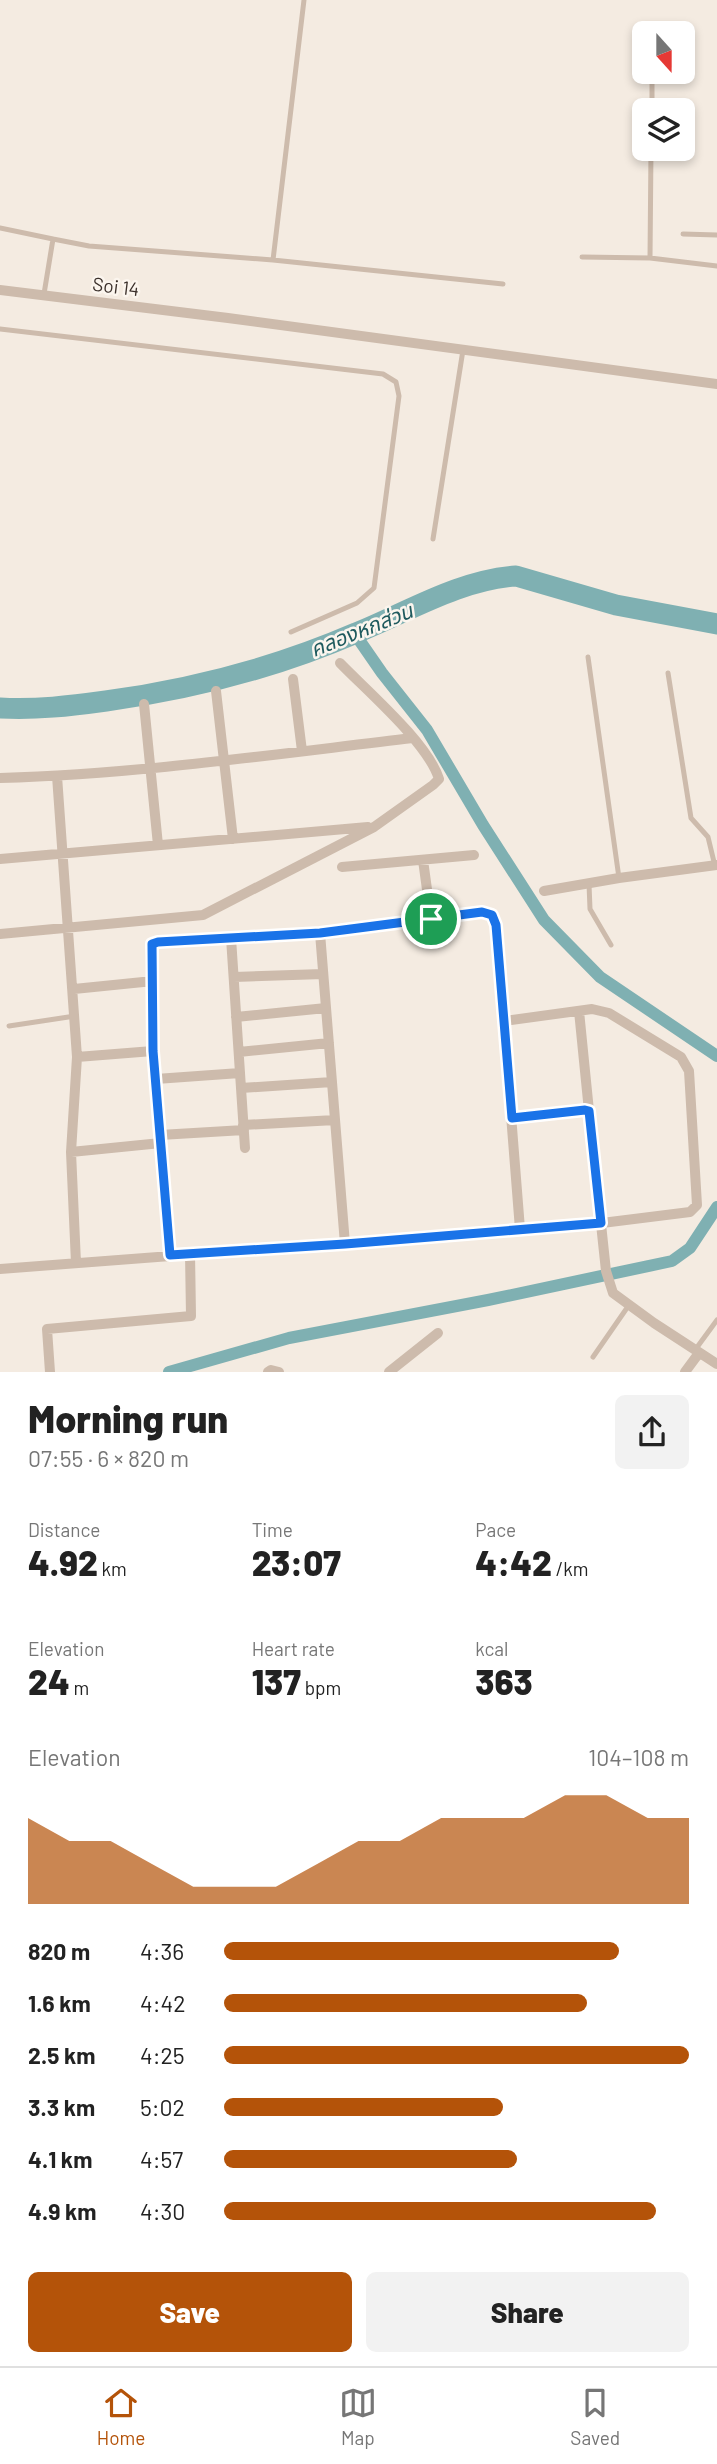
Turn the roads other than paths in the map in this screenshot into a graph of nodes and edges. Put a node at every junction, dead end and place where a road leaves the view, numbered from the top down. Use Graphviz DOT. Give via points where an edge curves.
graph roads {
  1 [pos="304,0"];
  2 [pos="651,161"];
  3 [pos="0,228"];
  4 [pos="683,234"];
  5 [pos="717,235"];
  6 [pos="53,239"];
  7 [pos="582,257"];
  8 [pos="650,258"];
  9 [pos="273,260"];
  10 [pos="717,265"];
  11 [pos="503,284"];
  12 [pos="0,290"];
  13 [pos="44,294"];
  14 [pos="0,329"];
  15 [pos="463,350"];
  16 [pos="717,384"];
  17 [pos="433,539"];
  18 [pos="291,632"];
  19 [pos="588,657"];
  20 [pos="340,663"];
  21 [pos="668,673"];
  22 [pos="293,680"];
  23 [pos="216,691"];
  24 [pos="144,704"];
  25 [pos="413,738"];
  26 [pos="302,751"];
  27 [pos="224,760"];
  28 [pos="150,768"];
  29 [pos="57,776"];
  30 [pos="0,778"];
  31 [pos="374,827"];
  32 [pos="233,839"];
  33 [pos="158,845"];
  34 [pos="64,853"];
  35 [pos="474,855"];
  36 [pos="0,859"];
  37 [pos="423,860"];
  38 [pos="716,865"];
  39 [pos="342,867"];
  40 [pos="619,878"];
  41 [pos="589,884"];
  42 [pos="544,891"];
  43 [pos="431,919"];
  44 [pos="68,927"];
  45 [pos="320,933"];
  46 [pos="0,934"];
  47 [pos="231,938"];
  48 [pos="611,945"];
  49 [pos="323,974"];
  50 [pos="234,977"];
  51 [pos="153,981"];
  52 [pos="74,989"];
  53 [pos="326,1008"];
  54 [pos="579,1011"];
  55 [pos="75,1016"];
  56 [pos="236,1017"];
  57 [pos="505,1021"];
  58 [pos="9,1026"];
  59 [pos="329,1043"];
  60 [pos="153,1051"];
  61 [pos="239,1052"];
  62 [pos="77,1057"];
  63 [pos="240,1073"];
  64 [pos="156,1079"];
  65 [pos="332,1082"];
  66 [pos="241,1088"];
  67 [pos="589,1111"];
  68 [pos="512,1118"];
  69 [pos="335,1120"];
  70 [pos="243,1127"];
  71 [pos="161,1139"];
  72 [pos="245,1148"];
  73 [pos="71,1152"];
  74 [pos="601,1223"];
  75 [pos="520,1229"];
  76 [pos="345,1244"];
  77 [pos="190,1253"];
  78 [pos="170,1255"];
  79 [pos="76,1263"];
  80 [pos="0,1269"];
  81 [pos="629,1305"];
  82 [pos="717,1320"];
  83 [pos="438,1333"];
  84 [pos="697,1351"];
  85 [pos="593,1357"];
  86 [pos="717,1364"];
  87 [pos="50,1372"];
  88 [pos="268,1372"];
  89 [pos="279,1372"];
  90 [pos="389,1372"];
  91 [pos="685,1372"];
  1 -- 9 [label="lane"];
  2 -- 8 [label="lane"];
  3 -- 6 [label="lane"];
  4 -- 5 [label="lane"];
  6 -- 9 [label="lane" via="89,246"];
  6 -- 13 [label="lane"];
  7 -- 8 [label="lane"];
  8 -- 10 [label="lane"];
  9 -- 11 [label="lane"];
  12 -- 13 [label="street, Soi 14"];
  13 -- 15 [label="street, Soi 14"];
  14 -- 18 [label="lane" via="383,374 396,382 399,396 374,588 357,603"];
  15 -- 16 [label="street, Soi 14"];
  15 -- 17 [label="lane"];
  19 -- 40 [label="lane"];
  20 -- 25 [label="street"];
  21 -- 38 [label="lane" via="691,818 708,837"];
  22 -- 26 [label="street"];
  23 -- 27 [label="street"];
  24 -- 28 [label="street"];
  25 -- 26 [label="street"];
  25 -- 31 [label="street" via="439,779"];
  26 -- 27 [label="street"];
  27 -- 28 [label="street"];
  27 -- 32 [label="street"];
  28 -- 29 [label="street"];
  28 -- 33 [label="street"];
  29 -- 30 [label="street"];
  29 -- 34 [label="street"];
  31 -- 32 [label="street"];
  31 -- 44 [label="street" via="203,915"];
  32 -- 33 [label="street"];
  33 -- 34 [label="street"];
  34 -- 36 [label="street"];
  34 -- 44 [label="street"];
  35 -- 37 [label="street"];
  37 -- 39 [label="street"];
  37 -- 43 [label="street"];
  38 -- 40 [label="street"];
  40 -- 41 [label="street"];
  41 -- 42 [label="street"];
  41 -- 48 [label="lane" via="590,909"];
  43 -- 45 [label="street"];
  43 -- 57 [label="street" via="482,912 492,915"];
  44 -- 46 [label="street"];
  44 -- 52 [label="street"];
  45 -- 47 [label="street"];
  45 -- 49 [label="street"];
  47 -- 50 [label="street"];
  47 -- 51 [label="street" via="152,944"];
  49 -- 50 [label="street"];
  49 -- 53 [label="street"];
  50 -- 56 [label="street"];
  51 -- 52 [label="street"];
  51 -- 60 [label="street"];
  52 -- 55 [label="street"];
  53 -- 56 [label="street"];
  53 -- 59 [label="street"];
  54 -- 57 [label="street"];
  54 -- 67 [label="street"];
  54 -- 74 [label="street" via="609,1013 681,1057 689,1071 697,1205 690,1212"];
  55 -- 58 [label="lane"];
  55 -- 62 [label="street"];
  56 -- 61 [label="street"];
  57 -- 68 [label="street"];
  59 -- 61 [label="street"];
  59 -- 65 [label="street"];
  60 -- 62 [label="street"];
  60 -- 64 [label="street"];
  61 -- 63 [label="street"];
  62 -- 73 [label="street"];
  63 -- 64 [label="street"];
  63 -- 66 [label="street"];
  64 -- 71 [label="street"];
  65 -- 66 [label="street"];
  65 -- 69 [label="street"];
  66 -- 70 [label="street"];
  67 -- 68 [label="street"];
  67 -- 74 [label="street"];
  68 -- 75 [label="street"];
  69 -- 70 [label="street"];
  69 -- 76 [label="street"];
  70 -- 71 [label="street"];
  70 -- 72 [label="street"];
  71 -- 73 [label="street"];
  71 -- 78 [label="street"];
  73 -- 79 [label="street"];
  74 -- 75 [label="street"];
  74 -- 81 [label="street" via="613,1293"];
  75 -- 76 [label="street"];
  76 -- 77 [label="street"];
  77 -- 78 [label="street"];
  77 -- 87 [label="street" via="191,1316 47,1329"];
  78 -- 79 [label="street"];
  79 -- 80 [label="street"];
  81 -- 84 [label="street"];
  81 -- 85 [label="lane"];
  82 -- 84 [label="lane"];
  83 -- 90 [label="street"];
  84 -- 86 [label="street"];
  84 -- 91 [label="street"];
  88 -- 89 [label="street"];
}
